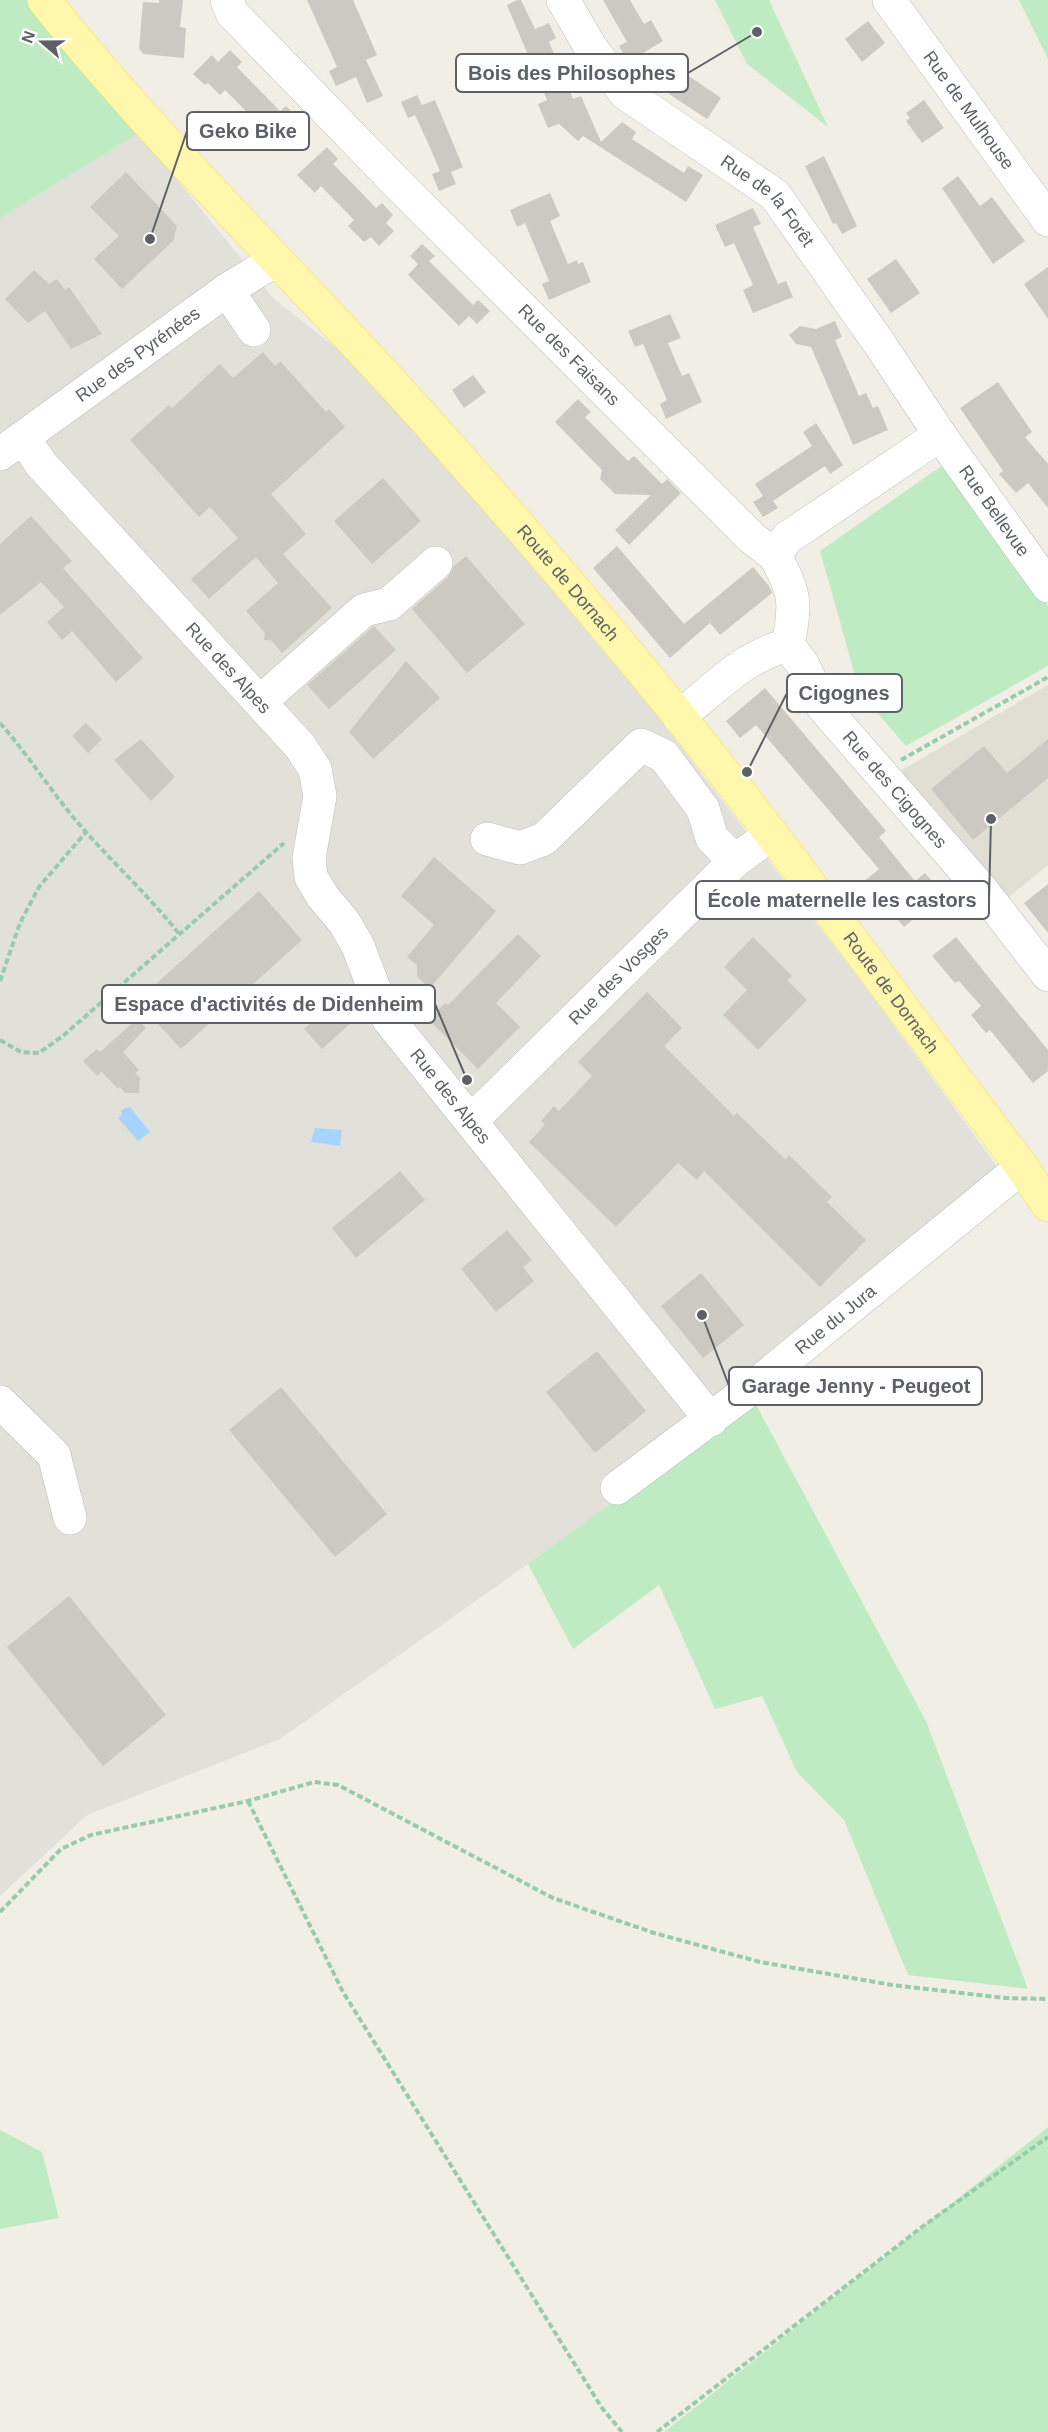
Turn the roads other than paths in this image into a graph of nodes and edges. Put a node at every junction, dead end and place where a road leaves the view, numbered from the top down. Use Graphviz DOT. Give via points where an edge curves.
graph roads {
  1 [pos="44,0"];
  2 [pos="227,0"];
  3 [pos="563,0"];
  4 [pos="889,0"];
  5 [pos="1048,220"];
  6 [pos="276,260"];
  7 [pos="227,290"];
  8 [pos="254,330"];
  9 [pos="940,435"];
  10 [pos="12,446"];
  11 [pos="775,556"];
  12 [pos="436,563"];
  13 [pos="1048,586"];
  14 [pos="789,645"];
  15 [pos="260,702"];
  16 [pos="679,717"];
  17 [pos="771,834"];
  18 [pos="487,839"];
  19 [pos="735,861"];
  20 [pos="1048,975"];
  21 [pos="471,1121"];
  22 [pos="1022,1167"];
  23 [pos="1048,1205"];
  24 [pos="0,1402"];
  25 [pos="711,1420"];
  26 [pos="617,1488"];
  27 [pos="70,1518"];
  1 -- 6 [label="main road, Route de Dornach" via="96,63"];
  2 -- 11 [label="street, Rue des Faisans" via="232,13 398,183 752,538"];
  3 -- 9 [label="street, Rue de la Forêt" via="591,48 625,93 775,195"];
  4 -- 5 [label="street, Rue de Mulhouse"];
  6 -- 7 [label="street, Rue des Pyrénées"];
  6 -- 16 [label="main road, Route de Dornach" via="428,423"];
  7 -- 8 [label="street"];
  7 -- 10 [label="street, Rue des Pyrénées"];
  9 -- 11 [label="street" via="787,538"];
  9 -- 13 [label="street, Rue Bellevue"];
  10 -- 15 [label="street, Rue des Alpes" via="40,463"];
  11 -- 14 [label="street" via="794,597"];
  12 -- 15 [label="street" via="389,604 364,610"];
  14 -- 16 [label="street" via="770,649 743,663"];
  14 -- 20 [label="street, Rue des Cigognes" via="823,707 982,890"];
  15 -- 21 [label="street, Rue des Alpes" via="315,769 320,796 309,858 311,877 358,946 389,1020"];
  16 -- 17 [label="main road, Route de Dornach"];
  17 -- 19 [label="street, Rue des Vosges"];
  17 -- 22 [label="main road, Route de Dornach"];
  18 -- 19 [label="street" via="520,848 544,839 641,745 664,756 703,809 712,838"];
  19 -- 21 [label="street, Rue des Vosges"];
  21 -- 25 [label="street, Rue des Alpes"];
  22 -- 23 [label="main road, Route de Dornach"];
  22 -- 25 [label="street, Rue du Jura"];
  24 -- 27 [label="street" via="54,1455"];
  25 -- 26 [label="street, Rue du Jura"];
}
